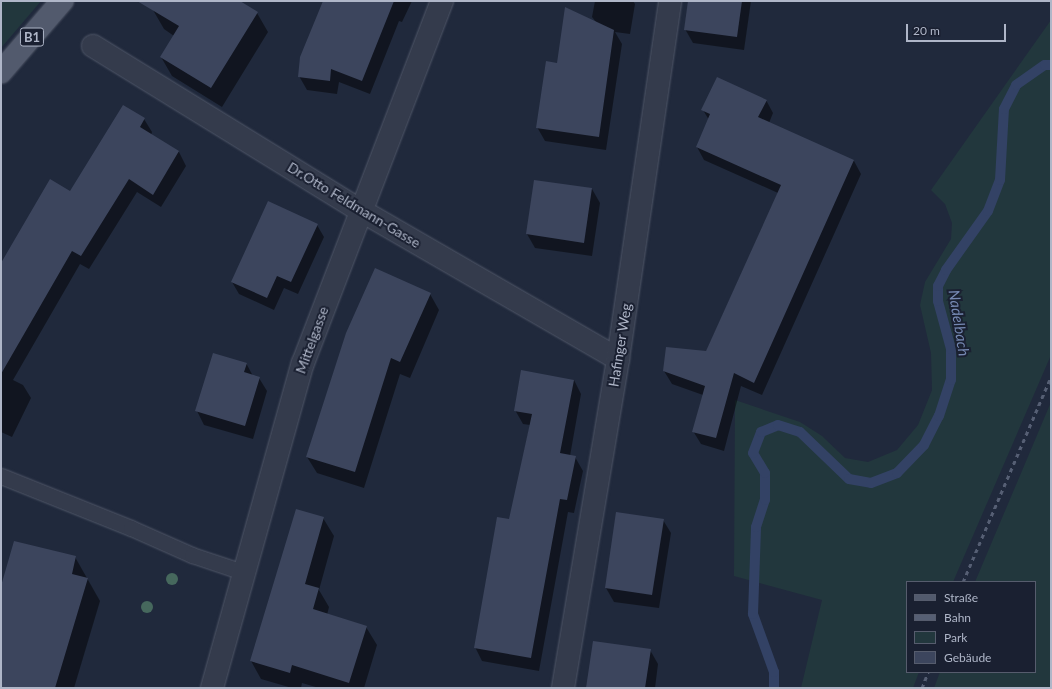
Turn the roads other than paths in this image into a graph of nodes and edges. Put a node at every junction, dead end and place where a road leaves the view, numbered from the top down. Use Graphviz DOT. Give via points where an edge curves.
graph roads {
  1 [pos="62,1"];
  2 [pos="442,1"];
  3 [pos="670,1"];
  4 [pos="93,46"];
  5 [pos="1,72"];
  6 [pos="360,210"];
  7 [pos="618,359"];
  8 [pos="1,476"];
  9 [pos="243,572"];
  10 [pos="212,688"];
  11 [pos="562,688"];
  1 -- 5 [label="main road, B1"];
  2 -- 6 [label="street, Mittelgasse"];
  3 -- 7 [label="street, Hafinger Weg"];
  4 -- 6 [label="street, Dr.Otto Feldmann-Gasse"];
  6 -- 7 [label="street, Dr.Otto Feldmann-Gasse"];
  6 -- 9 [label="street, Mittelgasse" via="303,363"];
  7 -- 11 [label="street, Hafinger Weg"];
  8 -- 9 [label="lane" via="192,555"];
  9 -- 10 [label="street, Mittelgasse"];
}
